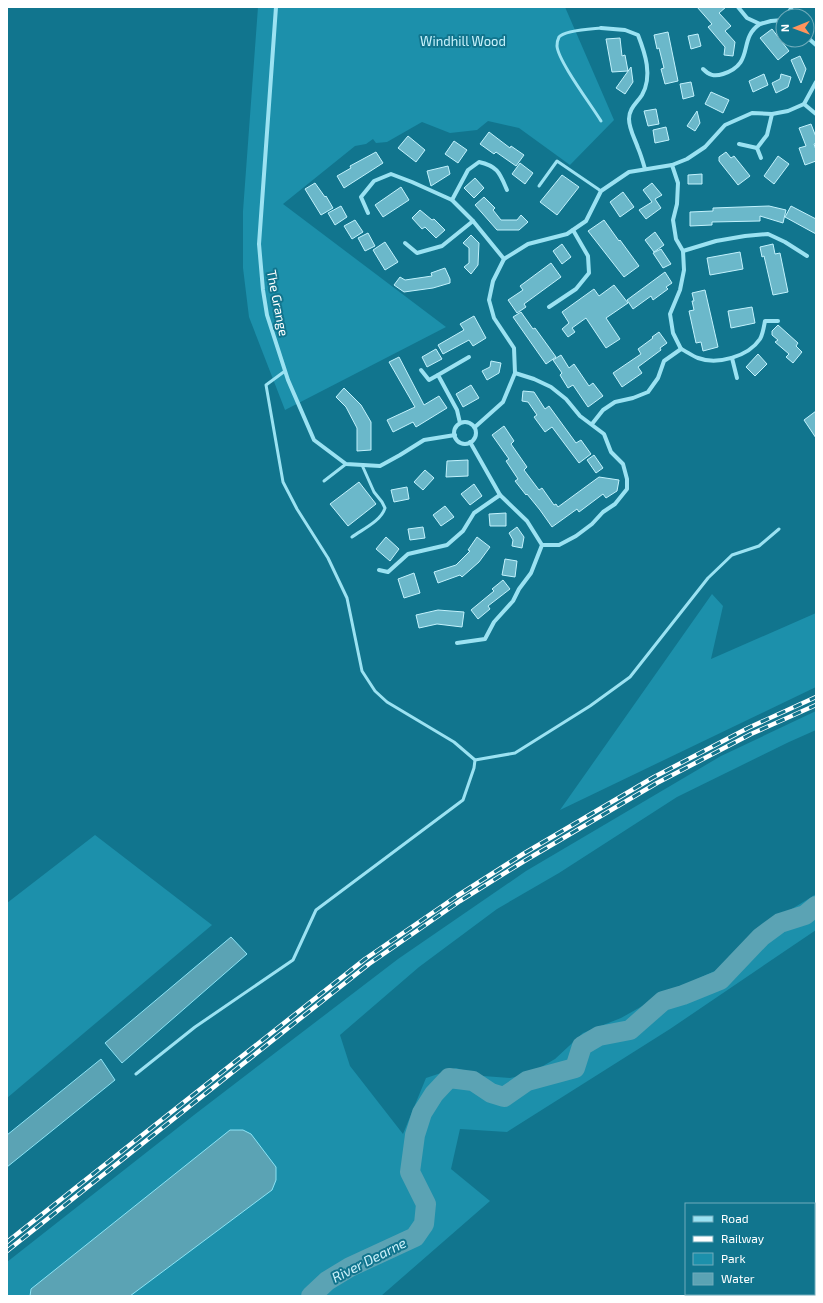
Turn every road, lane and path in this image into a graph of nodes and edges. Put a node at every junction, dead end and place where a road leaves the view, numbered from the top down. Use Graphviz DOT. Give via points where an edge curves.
graph roads {
  1 [pos="276,7"];
  2 [pos="738,7"];
  3 [pos="775,21"];
  4 [pos="760,24"];
  5 [pos="601,28"];
  6 [pos="703,69"];
  7 [pos="816,82"];
  8 [pos="804,104"];
  9 [pos="772,114"];
  10 [pos="816,114"];
  11 [pos="601,121"];
  12 [pos="739,144"];
  13 [pos="757,148"];
  14 [pos="761,158"];
  15 [pos="672,165"];
  16 [pos="645,169"];
  17 [pos="539,186"];
  18 [pos="507,190"];
  19 [pos="600,191"];
  20 [pos="452,200"];
  21 [pos="368,212"];
  22 [pos="473,221"];
  23 [pos="573,230"];
  24 [pos="405,243"];
  25 [pos="683,251"];
  26 [pos="807,256"];
  27 [pos="504,260"];
  28 [pos="549,307"];
  29 [pos="778,321"];
  30 [pos="681,348"];
  31 [pos="469,357"];
  32 [pos="732,358"];
  33 [pos="421,370"];
  34 [pos="285,371"];
  35 [pos="515,373"];
  36 [pos="438,375"];
  37 [pos="737,378"];
  38 [pos="460,423"];
  39 [pos="592,424"];
  40 [pos="475,427"];
  41 [pos="455,435"];
  42 [pos="470,442"];
  43 [pos="346,464"];
  44 [pos="362,465"];
  45 [pos="324,481"];
  46 [pos="500,495"];
  47 [pos="779,529"];
  48 [pos="352,537"];
  49 [pos="542,545"];
  50 [pos="379,570"];
  51 [pos="457,643"];
  52 [pos="475,760"];
  53 [pos="136,1074"];
  1 -- 34 [label="street, The Grange" via="259,244 267,315"];
  2 -- 4 [label="street" via="747,18"];
  3 -- 4 [label="street"];
  4 -- 6 [label="street" via="751,32 743,59 734,69 719,76 708,74"];
  5 -- 11 [label="lane" via="566,33 560,36 557,45 566,66"];
  5 -- 16 [label="street" via="625,30 638,35 642,45 647,64 647,82 642,95 632,105 629,118"];
  7 -- 8 [label="street"];
  8 -- 9 [label="street"];
  8 -- 10 [label="street"];
  9 -- 13 [label="street" via="767,135"];
  9 -- 15 [label="street" via="752,112 725,125 705,147"];
  12 -- 13 [label="street"];
  13 -- 14 [label="street"];
  15 -- 16 [label="street"];
  15 -- 25 [label="street" via="678,183 675,232"];
  16 -- 19 [label="street" via="629,172"];
  17 -- 19 [label="lane" via="557,162"];
  18 -- 20 [label="street" via="500,175 490,164 479,162 468,170"];
  19 -- 23 [label="street" via="586,221"];
  20 -- 21 [label="street" via="391,174 374,181 361,197"];
  20 -- 22 [label="street"];
  22 -- 24 [label="street" via="442,246 417,253"];
  22 -- 27 [label="street"];
  23 -- 27 [label="street" via="567,234 528,244"];
  23 -- 28 [label="street" via="588,256 589,273 576,289"];
  25 -- 26 [label="street" via="716,241 768,234"];
  25 -- 30 [label="street" via="683,277 670,314 673,332"];
  27 -- 35 [label="street" via="493,281 489,300 494,318 514,348"];
  29 -- 32 [label="street" via="765,321 760,338 751,348"];
  30 -- 32 [label="street" via="698,358 719,361"];
  30 -- 39 [label="street" via="664,361 658,378 648,392 615,402 603,410"];
  31 -- 36 [label="street"];
  32 -- 37 [label="street"];
  33 -- 36 [label="street" via="428,380"];
  34 -- 43 [label="street, The Grange" via="314,440"];
  34 -- 52 [label="lane" via="266,384 283,482 328,558 347,598 362,671 375,691 387,702 454,742"];
  35 -- 39 [label="street" via="551,387 566,399 580,416"];
  35 -- 40 [label="street" via="503,402"];
  36 -- 38 [label="street" via="457,410"];
  38 -- 40 [label="street" via="467,422"];
  38 -- 41 [label="street" via="455,428"];
  39 -- 49 [label="street" via="604,434 611,452 623,464 627,489 615,504 576,536 559,545"];
  40 -- 42 [label="street" via="476,434"];
  41 -- 42 [label="street" via="460,442"];
  41 -- 44 [label="street" via="424,440 380,466"];
  42 -- 46 [label="street"];
  43 -- 44 [label="street"];
  43 -- 45 [label="lane"];
  44 -- 48 [label="lane" via="374,492 385,508 384,513"];
  46 -- 49 [label="street" via="527,520"];
  46 -- 50 [label="street" via="474,513 463,531 446,545 408,554 388,572"];
  47 -- 52 [label="lane" via="759,546 732,555 708,578 630,677 590,706 514,753"];
  49 -- 51 [label="street" via="531,573 513,601 494,622 485,639"];
  52 -- 53 [label="lane" via="463,800 316,910 293,960 195,1027"];
}
